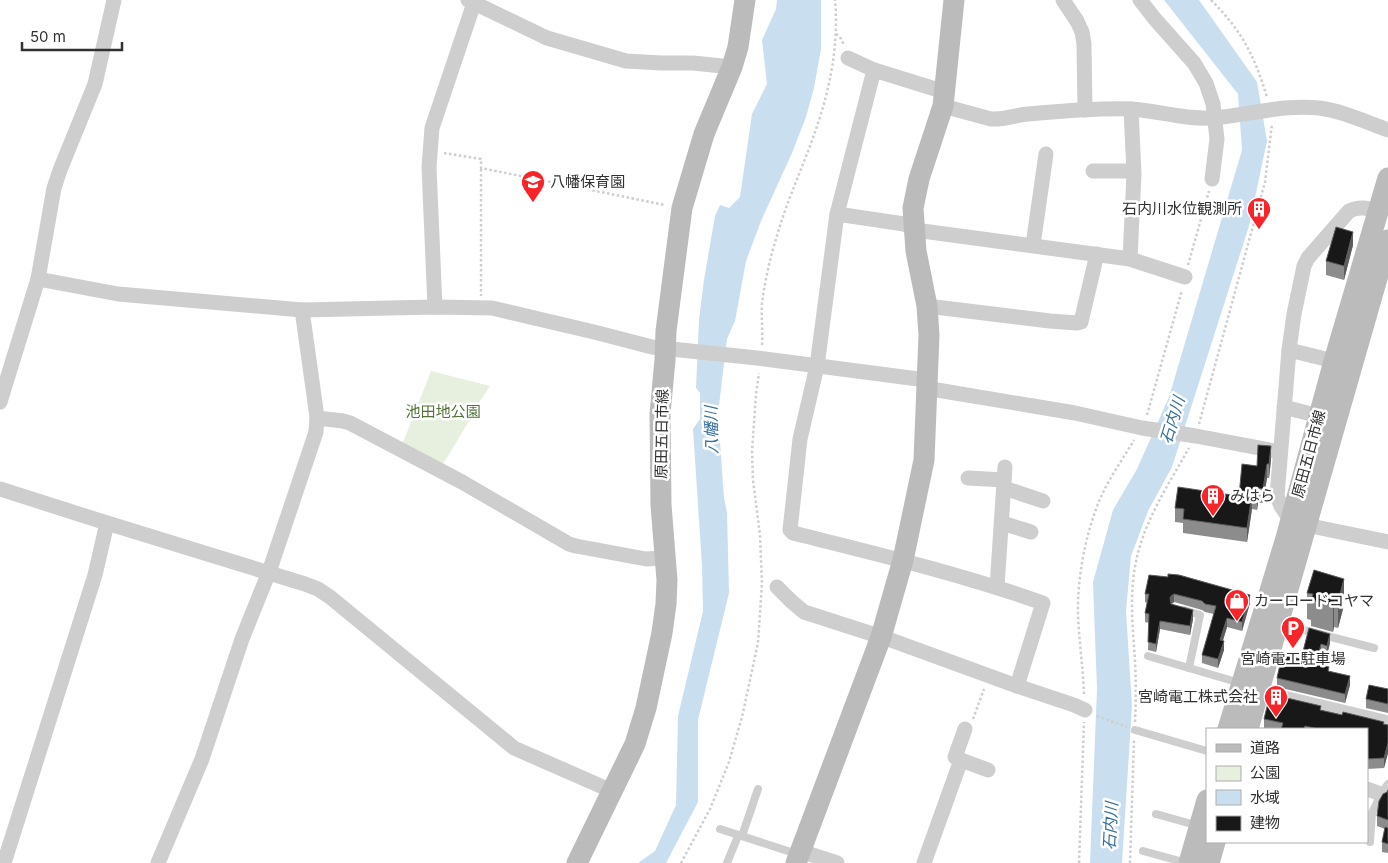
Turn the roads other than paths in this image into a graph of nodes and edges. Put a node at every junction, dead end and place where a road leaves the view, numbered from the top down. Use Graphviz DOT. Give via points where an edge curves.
graph roads {
  1 [pos="114,0"];
  2 [pos="745,0"];
  3 [pos="954,0"];
  4 [pos="1063,0"];
  5 [pos="1140,0"];
  6 [pos="472,1"];
  7 [pos="848,58"];
  8 [pos="732,67"];
  9 [pos="874,70"];
  10 [pos="944,99"];
  11 [pos="1084,110"];
  12 [pos="1131,110"];
  13 [pos="1218,117"];
  14 [pos="1388,130"];
  15 [pos="1046,154"];
  16 [pos="1133,171"];
  17 [pos="1093,172"];
  18 [pos="1388,178"];
  19 [pos="1212,179"];
  20 [pos="1378,211"];
  21 [pos="837,214"];
  22 [pos="914,230"];
  23 [pos="1388,240"];
  24 [pos="1033,245"];
  25 [pos="1097,254"];
  26 [pos="1130,259"];
  27 [pos="1185,277"];
  28 [pos="38,279"];
  29 [pos="927,306"];
  30 [pos="435,307"];
  31 [pos="302,310"];
  32 [pos="669,349"];
  33 [pos="1289,350"];
  34 [pos="1334,361"];
  35 [pos="817,366"];
  36 [pos="926,380"];
  37 [pos="1,398"];
  38 [pos="1284,407"];
  39 [pos="1319,416"];
  40 [pos="317,418"];
  41 [pos="1280,452"];
  42 [pos="968,478"];
  43 [pos="1004,478"];
  44 [pos="0,489"];
  45 [pos="1043,501"];
  46 [pos="107,523"];
  47 [pos="1002,523"];
  48 [pos="1298,523"];
  49 [pos="1031,532"];
  50 [pos="1388,542"];
  51 [pos="666,558"];
  52 [pos="903,560"];
  53 [pos="268,572"];
  54 [pos="777,587"];
  55 [pos="997,587"];
  56 [pos="1174,608"];
  57 [pos="1278,623"];
  58 [pos="881,637"];
  59 [pos="1374,648"];
  60 [pos="1148,656"];
  61 [pos="1189,668"];
  62 [pos="1017,686"];
  63 [pos="1250,688"];
  64 [pos="1087,712"];
  65 [pos="969,724"];
  66 [pos="1388,724"];
  67 [pos="1229,728"];
  68 [pos="1248,728"];
  69 [pos="1133,729"];
  70 [pos="1206,751"];
  71 [pos="961,760"];
  72 [pos="988,770"];
  73 [pos="758,789"];
  74 [pos="1379,789"];
  75 [pos="612,790"];
  76 [pos="1206,804"];
  77 [pos="1156,814"];
  78 [pos="1200,826"];
  79 [pos="720,829"];
  80 [pos="740,836"];
  81 [pos="1370,842"];
  82 [pos="1215,843"];
  83 [pos="1143,851"];
  84 [pos="798,856"];
  85 [pos="4,863"];
  86 [pos="158,863"];
  87 [pos="577,863"];
  88 [pos="727,863"];
  89 [pos="838,863"];
  90 [pos="924,863"];
  91 [pos="1188,863"];
  92 [pos="1209,863"];
  1 -- 28 [label="street" via="95,84 54,188"];
  2 -- 8 [label="main road, 原田五日市線"];
  3 -- 10 [label="main road"];
  4 -- 11 [label="street" via="1082,32"];
  5 -- 13 [label="street" via="1194,63 1206,83"];
  6 -- 8 [label="street" via="547,38 626,61"];
  6 -- 30 [label="street" via="432,128 429,168"];
  7 -- 9 [label="street"];
  8 -- 32 [label="main road, 原田五日市線" via="704,134 682,208 666,332"];
  9 -- 10 [label="street"];
  9 -- 21 [label="street"];
  10 -- 11 [label="street" via="991,119"];
  10 -- 22 [label="main road" via="919,179"];
  11 -- 12 [label="street"];
  12 -- 13 [label="street" via="1194,118"];
  12 -- 16 [label="street"];
  13 -- 14 [label="street" via="1290,107 1320,108"];
  13 -- 19 [label="street"];
  15 -- 24 [label="street"];
  16 -- 17 [label="street"];
  16 -- 26 [label="street"];
  18 -- 20 [label="main road, 原田五日市線"];
  20 -- 33 [label="street" via="1367,208 1348,211 1308,258"];
  20 -- 34 [label="main road, 原田五日市線"];
  21 -- 22 [label="street" via="904,224"];
  21 -- 35 [label="street"];
  22 -- 24 [label="street"];
  22 -- 29 [label="main road"];
  23 -- 48 [label="main road, 原田五日市線"];
  24 -- 25 [label="street"];
  25 -- 26 [label="street"];
  25 -- 29 [label="street" via="1081,322"];
  26 -- 27 [label="street"];
  28 -- 31 [label="street" via="118,294"];
  28 -- 37 [label="street"];
  29 -- 36 [label="main road"];
  30 -- 31 [label="street"];
  30 -- 32 [label="street" via="492,308"];
  31 -- 40 [label="street"];
  32 -- 35 [label="street"];
  32 -- 51 [label="main road, 原田五日市線" via="660,414 661,505"];
  33 -- 34 [label="street"];
  33 -- 38 [label="street"];
  34 -- 39 [label="main road, 原田五日市線"];
  35 -- 36 [label="street"];
  35 -- 52 [label="street" via="800,439 790,530"];
  36 -- 41 [label="street" via="931,389"];
  36 -- 52 [label="main road" via="924,460"];
  38 -- 39 [label="street"];
  38 -- 41 [label="street"];
  39 -- 48 [label="main road, 原田五日市線"];
  40 -- 51 [label="street" via="350,423 570,544 646,559"];
  40 -- 53 [label="street" via="316,432"];
  41 -- 48 [label="street" via="1277,496 1281,506"];
  42 -- 43 [label="street"];
  43 -- 45 [label="street"];
  43 -- 47 [label="street"];
  44 -- 46 [label="street"];
  46 -- 53 [label="street"];
  46 -- 85 [label="street" via="85,610"];
  47 -- 49 [label="street"];
  47 -- 55 [label="street"];
  48 -- 50 [label="street"];
  48 -- 57 [label="main road, 原田五日市線"];
  48 -- 63 [label="main road, 原田五日市線"];
  51 -- 75 [label="main road, 原田五日市線" via="666,604 646,708 635,744"];
  52 -- 55 [label="street"];
  52 -- 58 [label="main road"];
  53 -- 75 [label="street" via="318,589 330,597 514,748"];
  53 -- 86 [label="street" via="202,759"];
  54 -- 58 [label="street" via="804,612"];
  55 -- 62 [label="street" via="1043,603"];
  56 -- 61 [label="lane" via="1200,615"];
  57 -- 59 [label="lane"];
  57 -- 63 [label="main road, 原田五日市線"];
  58 -- 62 [label="street"];
  58 -- 84 [label="main road"];
  60 -- 61 [label="lane"];
  61 -- 63 [label="lane"];
  62 -- 64 [label="street"];
  63 -- 66 [label="street"];
  63 -- 67 [label="main road, 原田五日市線"];
  63 -- 68 [label="main road, 原田五日市線"];
  65 -- 71 [label="street" via="955,757"];
  69 -- 70 [label="lane"];
  71 -- 72 [label="street"];
  71 -- 90 [label="street"];
  73 -- 80 [label="lane"];
  74 -- 81 [label="lane" via="1372,814"];
  75 -- 87 [label="main road, 原田五日市線"];
  76 -- 78 [label="main road"];
  77 -- 78 [label="lane"];
  78 -- 91 [label="main road"];
  79 -- 80 [label="lane"];
  80 -- 84 [label="lane"];
  80 -- 88 [label="lane"];
  82 -- 92 [label="main road"];
  83 -- 91 [label="lane"];
  84 -- 89 [label="street"];
}
